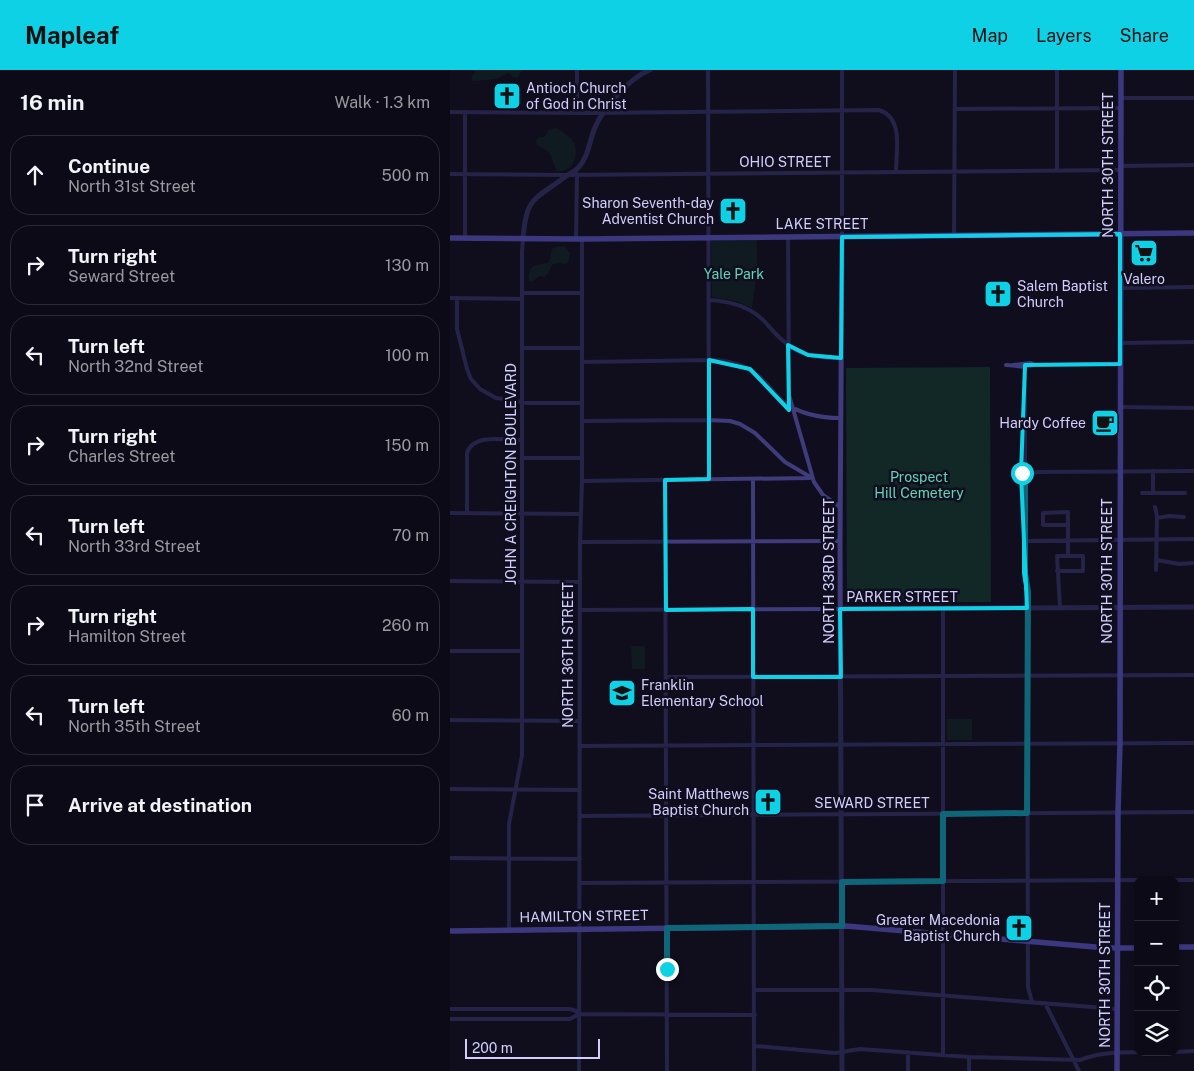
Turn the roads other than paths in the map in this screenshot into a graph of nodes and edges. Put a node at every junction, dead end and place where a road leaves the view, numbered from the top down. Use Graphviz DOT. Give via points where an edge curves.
graph roads {
  1 [pos="577,70"];
  2 [pos="650,70"];
  3 [pos="708,70"];
  4 [pos="842,70"];
  5 [pos="955,70"];
  6 [pos="1057,70"];
  7 [pos="1121,70"];
  8 [pos="1121,98"];
  9 [pos="1194,98"];
  10 [pos="1057,108"];
  11 [pos="1121,108"];
  12 [pos="955,109"];
  13 [pos="842,110"];
  14 [pos="450,112"];
  15 [pos="465,112"];
  16 [pos="604,112"];
  17 [pos="708,112"];
  18 [pos="577,113"];
  19 [pos="1194,165"];
  20 [pos="1120,168"];
  21 [pos="1057,170"];
  22 [pos="577,171"];
  23 [pos="954,171"];
  24 [pos="896,172"];
  25 [pos="842,173"];
  26 [pos="450,174"];
  27 [pos="465,174"];
  28 [pos="708,174"];
  29 [pos="568,175"];
  30 [pos="1194,233"];
  31 [pos="1120,234"];
  32 [pos="954,236"];
  33 [pos="788,237"];
  34 [pos="842,237"];
  35 [pos="450,238"];
  36 [pos="465,238"];
  37 [pos="709,238"];
  38 [pos="523,239"];
  39 [pos="579,239"];
  40 [pos="1194,287"];
  41 [pos="1120,288"];
  42 [pos="522,293"];
  43 [pos="582,293"];
  44 [pos="450,298"];
  45 [pos="457,298"];
  46 [pos="522,299"];
  47 [pos="709,300"];
  48 [pos="1194,342"];
  49 [pos="1120,343"];
  50 [pos="788,345"];
  51 [pos="522,348"];
  52 [pos="582,348"];
  53 [pos="841,358"];
  54 [pos="709,360"];
  55 [pos="582,362"];
  56 [pos="1120,364"];
  57 [pos="1006,365"];
  58 [pos="1014,365"];
  59 [pos="1035,365"];
  60 [pos="1025,367"];
  61 [pos="522,402"];
  62 [pos="582,403"];
  63 [pos="1120,407"];
  64 [pos="793,408"];
  65 [pos="1194,408"];
  66 [pos="841,418"];
  67 [pos="709,420"];
  68 [pos="582,421"];
  69 [pos="522,440"];
  70 [pos="522,458"];
  71 [pos="582,458"];
  72 [pos="1120,471"];
  73 [pos="1153,471"];
  74 [pos="1194,471"];
  75 [pos="1026,472"];
  76 [pos="753,478"];
  77 [pos="812,478"];
  78 [pos="709,479"];
  79 [pos="665,480"];
  80 [pos="582,481"];
  81 [pos="1153,492"];
  82 [pos="1142,493"];
  83 [pos="1186,493"];
  84 [pos="840,507"];
  85 [pos="1155,507"];
  86 [pos="450,513"];
  87 [pos="467,513"];
  88 [pos="522,513"];
  89 [pos="581,514"];
  90 [pos="1184,517"];
  91 [pos="1157,518"];
  92 [pos="1068,525"];
  93 [pos="1068,540"];
  94 [pos="1120,540"];
  95 [pos="1156,540"];
  96 [pos="1194,540"];
  97 [pos="753,541"];
  98 [pos="840,541"];
  99 [pos="1025,541"];
  100 [pos="580,542"];
  101 [pos="665,542"];
  102 [pos="1068,556"];
  103 [pos="1157,560"];
  104 [pos="1193,563"];
  105 [pos="1156,570"];
  106 [pos="1057,571"];
  107 [pos="450,582"];
  108 [pos="522,582"];
  109 [pos="580,582"];
  110 [pos="1194,607"];
  111 [pos="943,608"];
  112 [pos="1028,608"];
  113 [pos="1060,608"];
  114 [pos="1120,608"];
  115 [pos="840,609"];
  116 [pos="580,610"];
  117 [pos="666,610"];
  118 [pos="753,610"];
  119 [pos="450,651"];
  120 [pos="522,651"];
  121 [pos="1120,675"];
  122 [pos="1194,675"];
  123 [pos="1028,676"];
  124 [pos="666,677"];
  125 [pos="753,677"];
  126 [pos="841,677"];
  127 [pos="943,677"];
  128 [pos="450,720"];
  129 [pos="522,720"];
  130 [pos="580,721"];
  131 [pos="1120,743"];
  132 [pos="1194,743"];
  133 [pos="943,744"];
  134 [pos="1028,744"];
  135 [pos="580,746"];
  136 [pos="666,746"];
  137 [pos="753,746"];
  138 [pos="842,746"];
  139 [pos="450,789"];
  140 [pos="515,789"];
  141 [pos="580,790"];
  142 [pos="1118,812"];
  143 [pos="1194,812"];
  144 [pos="1027,813"];
  145 [pos="753,814"];
  146 [pos="842,814"];
  147 [pos="943,814"];
  148 [pos="667,815"];
  149 [pos="580,816"];
  150 [pos="450,858"];
  151 [pos="509,859"];
  152 [pos="580,859"];
  153 [pos="1028,880"];
  154 [pos="1118,880"];
  155 [pos="1134,880"];
  156 [pos="1179,880"];
  157 [pos="1194,880"];
  158 [pos="943,881"];
  159 [pos="667,882"];
  160 [pos="754,882"];
  161 [pos="842,882"];
  162 [pos="580,883"];
  163 [pos="754,926"];
  164 [pos="842,926"];
  165 [pos="580,928"];
  166 [pos="667,928"];
  167 [pos="509,930"];
  168 [pos="450,931"];
  169 [pos="942,934"];
  170 [pos="1028,941"];
  171 [pos="1194,947"];
  172 [pos="1118,948"];
  173 [pos="1134,948"];
  174 [pos="1179,948"];
  175 [pos="842,989"];
  176 [pos="755,990"];
  177 [pos="942,995"];
  178 [pos="1032,1002"];
  179 [pos="1045,1004"];
  180 [pos="450,1009"];
  181 [pos="503,1009"];
  182 [pos="1118,1010"];
  183 [pos="579,1014"];
  184 [pos="667,1015"];
  185 [pos="755,1015"];
  186 [pos="450,1018"];
  187 [pos="503,1019"];
  188 [pos="755,1046"];
  189 [pos="1194,1051"];
  190 [pos="842,1052"];
  191 [pos="908,1052"];
  192 [pos="1179,1052"];
  193 [pos="1118,1053"];
  194 [pos="1134,1053"];
  195 [pos="943,1055"];
  196 [pos="969,1057"];
  197 [pos="1074,1060"];
  198 [pos="579,1071"];
  199 [pos="667,1071"];
  200 [pos="754,1071"];
  201 [pos="842,1071"];
  202 [pos="908,1071"];
  203 [pos="969,1071"];
  204 [pos="1079,1071"];
  205 [pos="1117,1071"];
  1 -- 18 [label="street"];
  2 -- 16 [label="street, JOHN A CREIGHTON BOULEVARD" via="635,78"];
  3 -- 17 [label="street"];
  4 -- 13 [label="street, NORTH 33RD STREET"];
  5 -- 12 [label="street"];
  6 -- 10 [label="street"];
  7 -- 8 [label="main road, NORTH 30TH STREET"];
  8 -- 9 [label="street"];
  8 -- 11 [label="main road, NORTH 30TH STREET"];
  10 -- 11 [label="street"];
  10 -- 12 [label="street"];
  10 -- 21 [label="street"];
  11 -- 20 [label="main road, NORTH 30TH STREET"];
  12 -- 23 [label="street"];
  13 -- 17 [label="street"];
  13 -- 24 [label="street" via="879,110 892,118 896,127"];
  13 -- 25 [label="street, NORTH 33RD STREET"];
  14 -- 15 [label="street"];
  15 -- 18 [label="street"];
  15 -- 27 [label="street"];
  16 -- 17 [label="street"];
  16 -- 18 [label="street"];
  16 -- 22 [label="street, JOHN A CREIGHTON BOULEVARD"];
  17 -- 28 [label="street"];
  19 -- 20 [label="street, OHIO STREET"];
  20 -- 21 [label="street, OHIO STREET"];
  20 -- 31 [label="main road, NORTH 30TH STREET"];
  21 -- 23 [label="street, OHIO STREET"];
  22 -- 28 [label="street, OHIO STREET"];
  22 -- 29 [label="street, JOHN A CREIGHTON BOULEVARD"];
  22 -- 39 [label="street, NORTH 36TH STREET"];
  23 -- 24 [label="street, OHIO STREET"];
  23 -- 32 [label="street"];
  24 -- 25 [label="street, OHIO STREET"];
  25 -- 28 [label="street, OHIO STREET"];
  25 -- 34 [label="street, NORTH 33RD STREET"];
  26 -- 27 [label="street"];
  27 -- 29 [label="street"];
  27 -- 36 [label="street"];
  28 -- 37 [label="street"];
  29 -- 38 [label="street, JOHN A CREIGHTON BOULEVARD" via="531,203 525,217"];
  30 -- 31 [label="main road, LAKE STREET"];
  31 -- 32 [label="main road, LAKE STREET"];
  31 -- 41 [label="main road, NORTH 30TH STREET"];
  32 -- 34 [label="main road, LAKE STREET"];
  33 -- 34 [label="main road, LAKE STREET"];
  33 -- 37 [label="main road, LAKE STREET"];
  33 -- 50 [label="street"];
  34 -- 53 [label="street, NORTH 33RD STREET"];
  35 -- 36 [label="main road, LAKE STREET"];
  36 -- 38 [label="main road, LAKE STREET"];
  37 -- 39 [label="main road, LAKE STREET"];
  37 -- 47 [label="street"];
  38 -- 39 [label="main road, LAKE STREET"];
  38 -- 42 [label="street, JOHN A CREIGHTON BOULEVARD"];
  39 -- 43 [label="street, NORTH 36TH STREET"];
  40 -- 41 [label="street"];
  41 -- 49 [label="main road, NORTH 30TH STREET"];
  42 -- 43 [label="street"];
  42 -- 46 [label="street, JOHN A CREIGHTON BOULEVARD"];
  43 -- 52 [label="street, NORTH 36TH STREET"];
  44 -- 45 [label="street"];
  45 -- 46 [label="street"];
  45 -- 61 [label="street" via="457,329 471,379 491,396"];
  46 -- 51 [label="street, JOHN A CREIGHTON BOULEVARD"];
  47 -- 50 [label="street" via="733,303 749,310 764,320"];
  47 -- 54 [label="street"];
  48 -- 49 [label="street"];
  49 -- 56 [label="main road, NORTH 30TH STREET"];
  50 -- 53 [label="street" via="808,355"];
  50 -- 64 [label="street" via="789,395"];
  51 -- 52 [label="street"];
  51 -- 61 [label="street, JOHN A CREIGHTON BOULEVARD"];
  52 -- 55 [label="street, NORTH 36TH STREET"];
  53 -- 66 [label="street, NORTH 33RD STREET"];
  54 -- 55 [label="street"];
  54 -- 64 [label="street" via="730,362 750,369"];
  54 -- 67 [label="street"];
  55 -- 62 [label="street, NORTH 36TH STREET"];
  56 -- 59 [label="street"];
  56 -- 63 [label="main road, NORTH 30TH STREET"];
  57 -- 58 [label="street"];
  58 -- 59 [label="street"];
  58 -- 60 [label="street"];
  59 -- 60 [label="street"];
  60 -- 75 [label="street"];
  61 -- 62 [label="street"];
  61 -- 69 [label="street, JOHN A CREIGHTON BOULEVARD"];
  62 -- 68 [label="street, NORTH 36TH STREET"];
  63 -- 65 [label="street"];
  63 -- 72 [label="main road, NORTH 30TH STREET"];
  64 -- 66 [label="street" via="814,416"];
  64 -- 77 [label="street"];
  66 -- 84 [label="street, NORTH 33RD STREET"];
  67 -- 68 [label="street"];
  67 -- 77 [label="street" via="730,421 749,428 785,462"];
  67 -- 78 [label="street"];
  68 -- 71 [label="street, NORTH 36TH STREET"];
  69 -- 70 [label="street, JOHN A CREIGHTON BOULEVARD"];
  69 -- 87 [label="street" via="479,440 470,446 467,453"];
  70 -- 71 [label="street"];
  70 -- 88 [label="street, JOHN A CREIGHTON BOULEVARD"];
  71 -- 80 [label="street, NORTH 36TH STREET"];
  72 -- 73 [label="street"];
  72 -- 75 [label="street"];
  72 -- 94 [label="main road, NORTH 30TH STREET"];
  73 -- 74 [label="street"];
  73 -- 81 [label="street"];
  75 -- 99 [label="street"];
  76 -- 77 [label="street"];
  76 -- 78 [label="street"];
  76 -- 97 [label="street"];
  77 -- 84 [label="street" via="823,495"];
  78 -- 79 [label="street"];
  79 -- 80 [label="street"];
  79 -- 101 [label="street"];
  80 -- 89 [label="street, NORTH 36TH STREET"];
  81 -- 82 [label="street"];
  81 -- 83 [label="street"];
  84 -- 98 [label="street, NORTH 33RD STREET"];
  85 -- 91 [label="street"];
  86 -- 87 [label="street"];
  87 -- 88 [label="street"];
  88 -- 89 [label="street"];
  88 -- 108 [label="street, JOHN A CREIGHTON BOULEVARD"];
  89 -- 100 [label="street, NORTH 36TH STREET"];
  90 -- 91 [label="street"];
  91 -- 95 [label="street"];
  92 -- 92 [label="street" via="1068,512 1043,513 1043,525"];
  92 -- 93 [label="street"];
  93 -- 94 [label="street"];
  93 -- 99 [label="street"];
  93 -- 102 [label="street"];
  94 -- 95 [label="street"];
  94 -- 114 [label="main road, NORTH 30TH STREET"];
  95 -- 96 [label="street"];
  95 -- 103 [label="street"];
  97 -- 98 [label="street"];
  97 -- 101 [label="street"];
  97 -- 118 [label="street"];
  98 -- 115 [label="street, NORTH 33RD STREET"];
  99 -- 112 [label="street"];
  100 -- 101 [label="street"];
  100 -- 109 [label="street, NORTH 36TH STREET"];
  101 -- 117 [label="street"];
  102 -- 106 [label="street" via="1057,556"];
  102 -- 106 [label="street" via="1082,556 1082,571"];
  103 -- 104 [label="street"];
  103 -- 105 [label="street"];
  106 -- 113 [label="street"];
  107 -- 108 [label="street"];
  108 -- 109 [label="street"];
  108 -- 120 [label="street, JOHN A CREIGHTON BOULEVARD"];
  109 -- 116 [label="street, NORTH 36TH STREET"];
  110 -- 114 [label="street, PARKER STREET"];
  111 -- 112 [label="street, PARKER STREET"];
  111 -- 115 [label="street, PARKER STREET"];
  111 -- 127 [label="street"];
  112 -- 113 [label="street, PARKER STREET"];
  112 -- 123 [label="street"];
  113 -- 114 [label="street, PARKER STREET"];
  114 -- 121 [label="main road, NORTH 30TH STREET"];
  115 -- 118 [label="street, PARKER STREET"];
  115 -- 126 [label="street, NORTH 33RD STREET"];
  116 -- 117 [label="street, PARKER STREET"];
  116 -- 130 [label="street, NORTH 36TH STREET"];
  117 -- 118 [label="street, PARKER STREET"];
  117 -- 124 [label="street"];
  118 -- 125 [label="street"];
  119 -- 120 [label="street"];
  120 -- 129 [label="street, JOHN A CREIGHTON BOULEVARD"];
  121 -- 122 [label="street"];
  121 -- 123 [label="street"];
  121 -- 131 [label="main road, NORTH 30TH STREET"];
  123 -- 127 [label="street"];
  123 -- 134 [label="street"];
  124 -- 125 [label="street"];
  124 -- 136 [label="street"];
  125 -- 126 [label="street"];
  125 -- 137 [label="street"];
  126 -- 127 [label="street"];
  126 -- 138 [label="street, NORTH 33RD STREET"];
  127 -- 133 [label="street"];
  128 -- 129 [label="street"];
  129 -- 130 [label="street"];
  129 -- 140 [label="street, JOHN A CREIGHTON BOULEVARD" via="521,762"];
  130 -- 135 [label="street, NORTH 36TH STREET"];
  131 -- 132 [label="street"];
  131 -- 134 [label="street"];
  131 -- 142 [label="main road, NORTH 30TH STREET"];
  133 -- 134 [label="street"];
  133 -- 138 [label="street"];
  133 -- 147 [label="street"];
  134 -- 144 [label="street"];
  135 -- 136 [label="street"];
  135 -- 141 [label="street, NORTH 36TH STREET"];
  136 -- 137 [label="street"];
  136 -- 148 [label="street"];
  137 -- 138 [label="street"];
  137 -- 145 [label="street"];
  138 -- 146 [label="street, NORTH 33RD STREET"];
  139 -- 140 [label="street"];
  140 -- 141 [label="street"];
  140 -- 151 [label="street, JOHN A CREIGHTON BOULEVARD" via="509,824"];
  141 -- 149 [label="street, NORTH 36TH STREET"];
  142 -- 143 [label="street, SEWARD STREET"];
  142 -- 144 [label="street, SEWARD STREET"];
  142 -- 154 [label="main road, NORTH 30TH STREET"];
  144 -- 147 [label="street, SEWARD STREET"];
  144 -- 153 [label="street"];
  145 -- 146 [label="street, SEWARD STREET"];
  145 -- 148 [label="street, SEWARD STREET"];
  145 -- 160 [label="street"];
  146 -- 147 [label="street, SEWARD STREET"];
  146 -- 161 [label="street, NORTH 33RD STREET"];
  147 -- 158 [label="street"];
  148 -- 149 [label="street, SEWARD STREET"];
  148 -- 159 [label="street"];
  149 -- 152 [label="street, NORTH 36TH STREET"];
  150 -- 151 [label="street"];
  151 -- 152 [label="street"];
  151 -- 167 [label="street, JOHN A CREIGHTON BOULEVARD"];
  152 -- 162 [label="street, NORTH 36TH STREET"];
  153 -- 154 [label="street"];
  153 -- 158 [label="street"];
  153 -- 170 [label="street"];
  154 -- 155 [label="street"];
  154 -- 172 [label="main road, NORTH 30TH STREET"];
  156 -- 157 [label="street"];
  158 -- 161 [label="street"];
  158 -- 169 [label="street"];
  159 -- 160 [label="street"];
  159 -- 162 [label="street"];
  159 -- 166 [label="street"];
  160 -- 161 [label="street"];
  160 -- 163 [label="street"];
  161 -- 164 [label="street, NORTH 33RD STREET"];
  162 -- 165 [label="street, NORTH 36TH STREET"];
  163 -- 164 [label="main road, HAMILTON STREET"];
  163 -- 166 [label="main road, HAMILTON STREET"];
  163 -- 176 [label="street"];
  164 -- 169 [label="main road, HAMILTON STREET"];
  164 -- 175 [label="street, NORTH 33RD STREET"];
  165 -- 166 [label="main road, HAMILTON STREET"];
  165 -- 167 [label="main road, HAMILTON STREET"];
  165 -- 183 [label="street, NORTH 36TH STREET"];
  166 -- 184 [label="street"];
  167 -- 168 [label="main road, HAMILTON STREET"];
  169 -- 170 [label="main road, HAMILTON STREET"];
  169 -- 177 [label="street"];
  170 -- 172 [label="main road, HAMILTON STREET"];
  170 -- 178 [label="street" via="1028,990"];
  171 -- 174 [label="main road"];
  172 -- 173 [label="main road, HAMILTON STREET"];
  172 -- 182 [label="main road, NORTH 30TH STREET"];
  175 -- 176 [label="street"];
  175 -- 177 [label="street"];
  175 -- 190 [label="street, NORTH 33RD STREET"];
  176 -- 185 [label="street"];
  177 -- 178 [label="street"];
  177 -- 195 [label="street"];
  178 -- 179 [label="street"];
  179 -- 182 [label="street"];
  179 -- 197 [label="street"];
  180 -- 181 [label="street"];
  181 -- 183 [label="street" via="570,1010"];
  181 -- 187 [label="street"];
  182 -- 193 [label="main road, NORTH 30TH STREET"];
  183 -- 184 [label="street"];
  183 -- 187 [label="street" via="570,1019"];
  183 -- 198 [label="street, NORTH 36TH STREET"];
  184 -- 185 [label="street"];
  184 -- 199 [label="street"];
  185 -- 188 [label="street"];
  186 -- 187 [label="street"];
  188 -- 190 [label="street"];
  188 -- 200 [label="street"];
  189 -- 192 [label="street"];
  190 -- 191 [label="street" via="860,1049"];
  190 -- 201 [label="street, NORTH 33RD STREET"];
  191 -- 195 [label="street"];
  191 -- 202 [label="street"];
  193 -- 194 [label="street"];
  193 -- 197 [label="street"];
  193 -- 205 [label="main road, NORTH 30TH STREET"];
  195 -- 196 [label="street"];
  196 -- 197 [label="street"];
  196 -- 203 [label="street"];
  197 -- 204 [label="street"];
}
